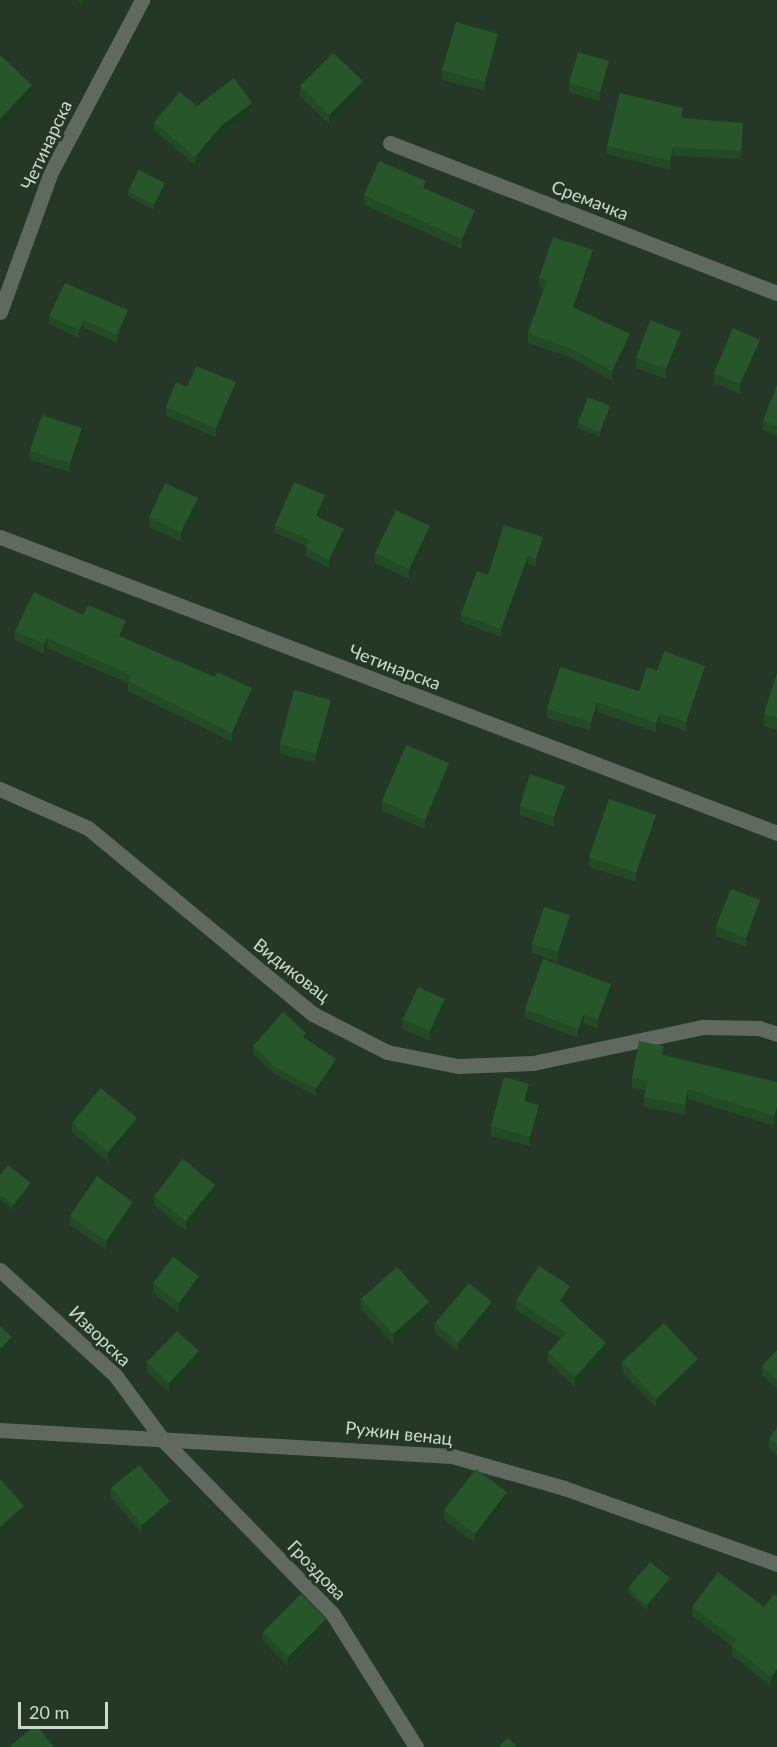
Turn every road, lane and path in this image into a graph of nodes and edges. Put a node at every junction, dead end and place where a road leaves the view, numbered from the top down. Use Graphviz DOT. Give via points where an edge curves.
graph roads {
  1 [pos="142,0"];
  2 [pos="390,142"];
  3 [pos="777,294"];
  4 [pos="0,312"];
  5 [pos="0,537"];
  6 [pos="0,789"];
  7 [pos="777,832"];
  8 [pos="777,1034"];
  9 [pos="0,1270"];
  10 [pos="0,1430"];
  11 [pos="163,1440"];
  12 [pos="777,1564"];
  13 [pos="417,1747"];
  1 -- 4 [label="street, Четинарска" via="51,172"];
  2 -- 3 [label="street, Сремачка"];
  5 -- 7 [label="street, Четинарска"];
  6 -- 8 [label="street, Видиковац" via="88,828 313,1014 387,1052 458,1066 533,1063 703,1027 759,1028"];
  9 -- 11 [label="street, Изворска" via="115,1375"];
  10 -- 11 [label="street, Ружин венац"];
  11 -- 12 [label="street, Ружин венац" via="452,1456 564,1488"];
  11 -- 13 [label="street, Гроздова" via="332,1613"];
}
